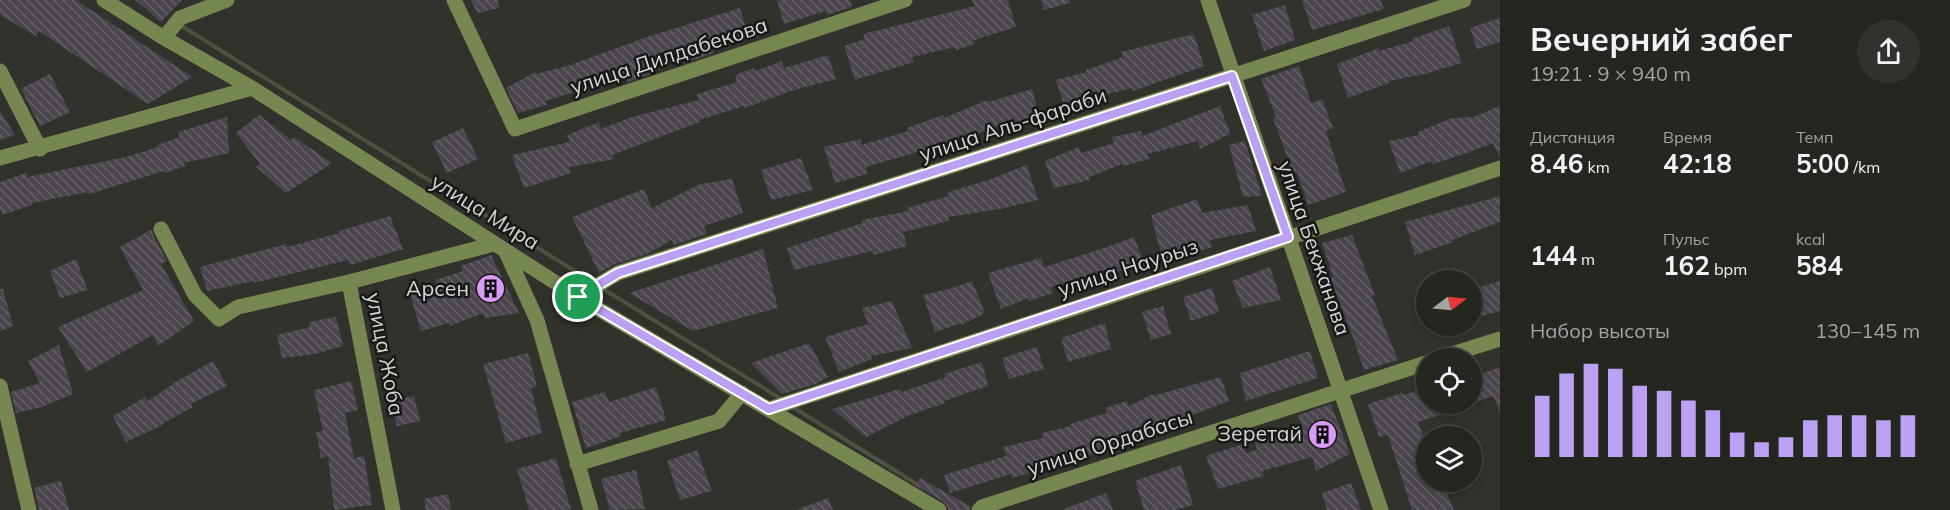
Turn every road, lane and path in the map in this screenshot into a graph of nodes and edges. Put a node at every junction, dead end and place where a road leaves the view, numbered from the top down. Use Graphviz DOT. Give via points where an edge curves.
graph roads {
  1 [pos="104,0"];
  2 [pos="227,0"];
  3 [pos="454,0"];
  4 [pos="905,0"];
  5 [pos="1208,0"];
  6 [pos="1464,0"];
  7 [pos="164,38"];
  8 [pos="0,71"];
  9 [pos="1232,76"];
  10 [pos="252,88"];
  11 [pos="40,148"];
  12 [pos="0,158"];
  13 [pos="1500,168"];
  14 [pos="161,228"];
  15 [pos="1288,237"];
  16 [pos="499,247"];
  17 [pos="349,282"];
  18 [pos="578,297"];
  19 [pos="1500,339"];
  20 [pos="1472,348"];
  21 [pos="1416,366"];
  22 [pos="0,386"];
  23 [pos="1340,391"];
  24 [pos="742,393"];
  25 [pos="769,409"];
  26 [pos="577,464"];
  27 [pos="918,505"];
  28 [pos="29,510"];
  29 [pos="393,510"];
  30 [pos="591,510"];
  31 [pos="939,510"];
  32 [pos="979,510"];
  33 [pos="1382,510"];
  1 -- 7 [label="street, улица Мира"];
  2 -- 7 [label="street" via="180,18"];
  3 -- 4 [label="street, улица Дилдабекова" via="515,129"];
  5 -- 9 [label="street, улица Бекжанова"];
  6 -- 9 [label="street, улица Аль-фараби"];
  7 -- 10 [label="street, улица Мира"];
  8 -- 11 [label="street"];
  9 -- 15 [label="street, улица Бекжанова"];
  9 -- 18 [label="street, улица Аль-фараби" via="618,273"];
  10 -- 11 [label="street"];
  10 -- 16 [label="street, улица Мира"];
  11 -- 12 [label="street"];
  13 -- 15 [label="street, улица Наурыз"];
  14 -- 17 [label="street" via="195,295 219,319 238,307"];
  15 -- 23 [label="street, улица Бекжанова"];
  15 -- 25 [label="street, улица Наурыз"];
  16 -- 17 [label="street, улица Жоба"];
  16 -- 18 [label="street, улица Мира"];
  16 -- 26 [label="street" via="537,320"];
  17 -- 29 [label="street, улица Жоба"];
  18 -- 24 [label="street, улица Мира"];
  19 -- 20 [label="street"];
  21 -- 23 [label="street, улица Ордабасы"];
  22 -- 28 [label="street"];
  23 -- 32 [label="street, улица Ордабасы"];
  23 -- 33 [label="street, улица Бекжанова"];
  24 -- 25 [label="street, улица Мира"];
  24 -- 26 [label="street" via="719,421"];
  25 -- 27 [label="street, улица Мира"];
  26 -- 30 [label="street"];
  27 -- 31 [label="street, улица Мира"];
}
